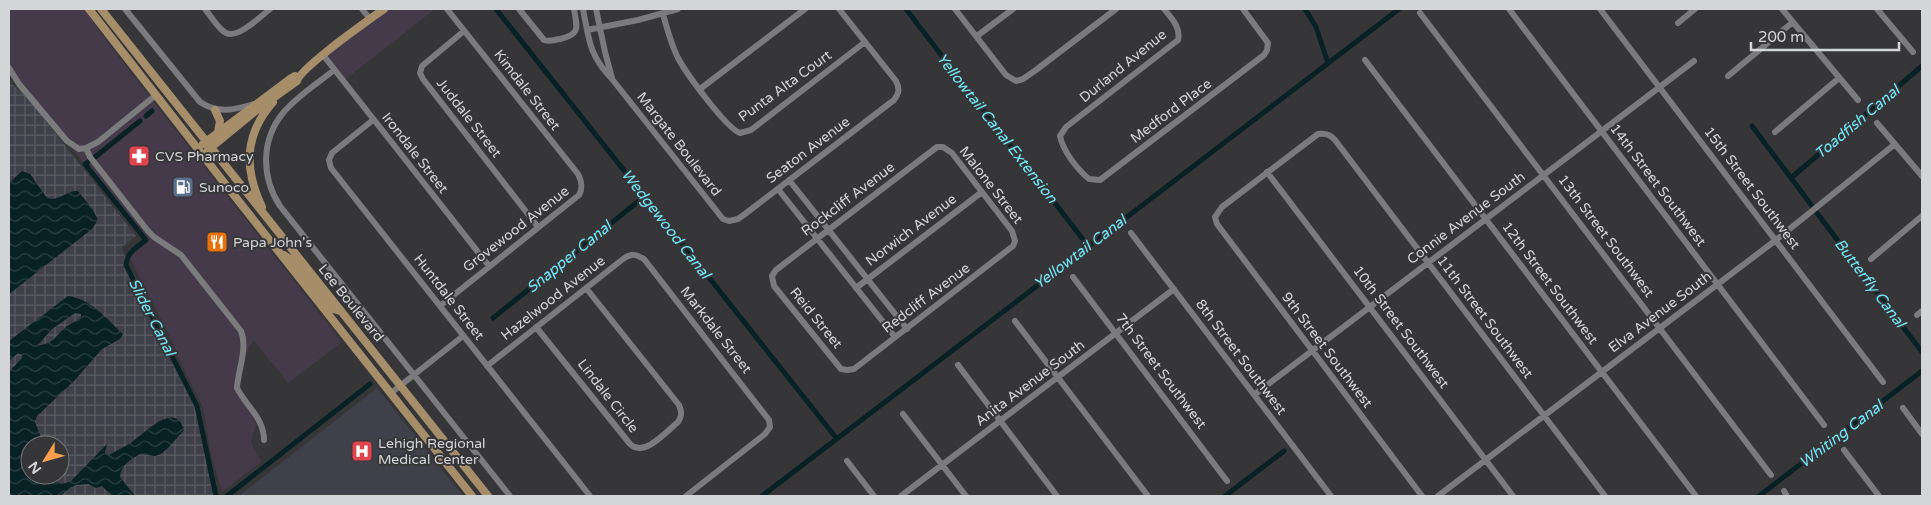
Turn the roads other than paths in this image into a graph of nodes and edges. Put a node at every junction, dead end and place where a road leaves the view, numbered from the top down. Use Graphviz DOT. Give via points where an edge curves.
graph roads {
  1 [pos="90,9"];
  2 [pos="101,9"];
  3 [pos="125,9"];
  4 [pos="205,9"];
  5 [pos="270,9"];
  6 [pos="362,9"];
  7 [pos="384,9"];
  8 [pos="447,9"];
  9 [pos="519,9"];
  10 [pos="574,9"];
  11 [pos="583,9"];
  12 [pos="596,9"];
  13 [pos="678,9"];
  14 [pos="805,9"];
  15 [pos="840,9"];
  16 [pos="955,9"];
  17 [pos="1013,9"];
  18 [pos="1116,9"];
  19 [pos="1164,9"];
  20 [pos="1243,9"];
  21 [pos="1509,9"];
  22 [pos="1600,9"];
  23 [pos="1695,9"];
  24 [pos="1782,9"];
  25 [pos="1877,9"];
  26 [pos="1420,13"];
  27 [pos="663,14"];
  28 [pos="370,19"];
  29 [pos="1793,22"];
  30 [pos="1678,23"];
  31 [pos="103,26"];
  32 [pos="600,27"];
  33 [pos="587,30"];
  34 [pos="464,31"];
  35 [pos="977,36"];
  36 [pos="865,42"];
  37 [pos="133,49"];
  38 [pos="1913,52"];
  39 [pos="322,55"];
  40 [pos="1365,60"];
  41 [pos="1694,61"];
  42 [pos="9,68"];
  43 [pos="334,70"];
  44 [pos="1728,76"];
  45 [pos="298,77"];
  46 [pos="1840,78"];
  47 [pos="612,79"];
  48 [pos="1659,87"];
  49 [pos="700,89"];
  50 [pos="283,91"];
  51 [pos="156,95"];
  52 [pos="1858,100"];
  53 [pos="254,104"];
  54 [pos="215,110"];
  55 [pos="373,120"];
  56 [pos="1877,123"];
  57 [pos="1602,131"];
  58 [pos="218,132"];
  59 [pos="1775,132"];
  60 [pos="1060,136"];
  61 [pos="1895,144"];
  62 [pos="208,145"];
  63 [pos="943,147"];
  64 [pos="86,148"];
  65 [pos="200,151"];
  66 [pos="1268,172"];
  67 [pos="1544,175"];
  68 [pos="1922,176"];
  69 [pos="789,180"];
  70 [pos="778,188"];
  71 [pos="582,190"];
  72 [pos="982,192"];
  73 [pos="1922,216"];
  74 [pos="1486,219"];
  75 [pos="729,221"];
  76 [pos="538,227"];
  77 [pos="276,230"];
  78 [pos="828,230"];
  79 [pos="1131,233"];
  80 [pos="818,238"];
  81 [pos="1015,240"];
  82 [pos="1776,240"];
  83 [pos="636,254"];
  84 [pos="281,255"];
  85 [pos="1870,259"];
  86 [pos="1428,263"];
  87 [pos="489,266"];
  88 [pos="772,276"];
  89 [pos="1074,277"];
  90 [pos="867,280"];
  91 [pos="1718,284"];
  92 [pos="586,288"];
  93 [pos="856,288"];
  94 [pos="1174,289"];
  95 [pos="440,306"];
  96 [pos="1370,307"];
  97 [pos="341,312"];
  98 [pos="1015,321"];
  99 [pos="536,327"];
  100 [pos="1659,328"];
  101 [pos="906,329"];
  102 [pos="1116,333"];
  103 [pos="463,336"];
  104 [pos="895,337"];
  105 [pos="1312,351"];
  106 [pos="958,365"];
  107 [pos="487,366"];
  108 [pos="847,370"];
  109 [pos="1602,372"];
  110 [pos="414,375"];
  111 [pos="1058,377"];
  112 [pos="1883,382"];
  113 [pos="400,386"];
  114 [pos="391,393"];
  115 [pos="1254,395"];
  116 [pos="1903,408"];
  117 [pos="903,414"];
  118 [pos="1544,416"];
  119 [pos="1000,421"];
  120 [pos="1824,425"];
  121 [pos="1922,434"];
  122 [pos="264,440"];
  123 [pos="1844,450"];
  124 [pos="1486,460"];
  125 [pos="847,461"];
  126 [pos="942,465"];
  127 [pos="1771,475"];
  128 [pos="1228,481"];
  129 [pos="472,496"];
  130 [pos="488,496"];
  131 [pos="510,496"];
  132 [pos="590,496"];
  133 [pos="686,496"];
  134 [pos="874,496"];
  135 [pos="901,496"];
  136 [pos="966,496"];
  137 [pos="1057,496"];
  138 [pos="1148,496"];
  139 [pos="1332,496"];
  140 [pos="1422,496"];
  141 [pos="1438,496"];
  142 [pos="1514,496"];
  143 [pos="1605,496"];
  144 [pos="1696,496"];
  145 [pos="1879,496"];
  1 -- 31 [label="main road, Lee Boulevard"];
  2 -- 37 [label="main road, Lee Boulevard"];
  3 -- 54 [label="street" via="196,98"];
  4 -- 5 [label="street" via="226,34 233,35"];
  6 -- 28 [label="street"];
  7 -- 28 [label="main road"];
  8 -- 34 [label="street, Kimdale Street"];
  9 -- 10 [label="street" via="547,42 575,32"];
  11 -- 33 [label="street, Margate Boulevard"];
  12 -- 32 [label="street, Margate Boulevard"];
  13 -- 27 [label="street"];
  14 -- 49 [label="street"];
  15 -- 36 [label="street"];
  16 -- 35 [label="street"];
  17 -- 35 [label="street"];
  18 -- 35 [label="street" via="1036,70 1016,81 1006,74"];
  19 -- 60 [label="street, Durland Avenue" via="1178,29 1178,40 1066,127"];
  20 -- 60 [label="street, Medford Place" via="1268,43 1264,55 1100,180 1084,175 1061,144"];
  21 -- 57 [label="street, 14th Street Southwest"];
  22 -- 48 [label="street, 15th Street Southwest"];
  23 -- 30 [label="street"];
  24 -- 29 [label="street"];
  25 -- 38 [label="street"];
  26 -- 67 [label="street, 13th Street Southwest"];
  27 -- 32 [label="street"];
  27 -- 49 [label="street, Punta Alta Court" via="678,59"];
  28 -- 39 [label="main road"];
  29 -- 44 [label="street"];
  29 -- 46 [label="street"];
  31 -- 37 [label="main road"];
  31 -- 51 [label="main road, Lee Boulevard"];
  32 -- 33 [label="street"];
  32 -- 47 [label="street, Margate Boulevard"];
  33 -- 47 [label="street, Margate Boulevard" via="596,60"];
  34 -- 71 [label="street, Kimdale Street" via="578,174"];
  34 -- 76 [label="street, Juddale Street" via="422,66 420,73"];
  36 -- 49 [label="street, Punta Alta Court" via="740,134"];
  36 -- 69 [label="street, Seaton Avenue" via="896,81 898,94"];
  37 -- 62 [label="main road, Lee Boulevard"];
  39 -- 43 [label="street, Irondale Street"];
  39 -- 45 [label="main road"];
  40 -- 74 [label="street, 12th Street Southwest"];
  41 -- 48 [label="street, Connie Avenue South"];
  42 -- 64 [label="street" via="67,141"];
  43 -- 55 [label="street, Irondale Street"];
  43 -- 110 [label="street" via="278,120 266,153 270,188 280,206"];
  45 -- 50 [label="main road"];
  45 -- 53 [label="main road"];
  46 -- 52 [label="street"];
  46 -- 59 [label="street"];
  47 -- 75 [label="street, Margate Boulevard" via="704,196 723,219"];
  48 -- 57 [label="street, Connie Avenue South"];
  48 -- 82 [label="street, 15th Street Southwest"];
  50 -- 62 [label="main road"];
  50 -- 77 [label="main road" via="266,109 258,124 249,156 255,191"];
  51 -- 64 [label="street"];
  51 -- 65 [label="main road, Lee Boulevard"];
  53 -- 54 [label="street"];
  53 -- 58 [label="main road"];
  54 -- 58 [label="main road" via="220,121"];
  55 -- 87 [label="street, Irondale Street"];
  55 -- 95 [label="street, Huntdale Street" via="332,152 331,168"];
  56 -- 61 [label="street"];
  57 -- 67 [label="street, Connie Avenue South"];
  57 -- 91 [label="street, 14th Street Southwest"];
  58 -- 62 [label="main road"];
  61 -- 68 [label="street"];
  61 -- 82 [label="street, Elva Avenue South"];
  62 -- 65 [label="main road"];
  62 -- 77 [label="main road, Lee Boulevard"];
  63 -- 72 [label="street, Malone Street" via="952,152"];
  63 -- 78 [label="street, Rockcliff Avenue" via="929,152"];
  64 -- 122 [label="street" via="148,231 181,255 241,331 244,346 237,388 257,416"];
  65 -- 84 [label="main road, Lee Boulevard"];
  66 -- 86 [label="street, 11th Street Southwest" via="1308,141 1324,133 1331,136"];
  66 -- 96 [label="street, 10th Street Southwest"];
  66 -- 105 [label="street, 9th Street Southwest" via="1222,207 1215,217 1216,224"];
  67 -- 74 [label="street, Connie Avenue South"];
  67 -- 100 [label="street, 13th Street Southwest"];
  69 -- 70 [label="street, Seaton Avenue"];
  69 -- 78 [label="street"];
  70 -- 75 [label="street, Seaton Avenue" via="738,219"];
  70 -- 80 [label="street"];
  71 -- 76 [label="street, Grovewood Avenue"];
  72 -- 81 [label="street, Malone Street" via="1012,231"];
  72 -- 90 [label="street, Norwich Avenue"];
  73 -- 85 [label="street"];
  74 -- 86 [label="street, Connie Avenue South"];
  74 -- 109 [label="street, 12th Street Southwest"];
  76 -- 87 [label="street, Grovewood Avenue"];
  77 -- 97 [label="main road, Lee Boulevard"];
  78 -- 80 [label="street, Rockcliff Avenue"];
  78 -- 90 [label="street"];
  79 -- 94 [label="street, 8th Street Southwest"];
  80 -- 88 [label="street, Rockcliff Avenue"];
  80 -- 93 [label="street"];
  81 -- 101 [label="street, Redcliff Avenue" via="1006,254"];
  82 -- 91 [label="street, Elva Avenue South"];
  82 -- 112 [label="street, 15th Street Southwest"];
  83 -- 92 [label="street, Hazelwood Avenue" via="622,259"];
  83 -- 133 [label="street, Markdale Street" via="644,259 770,420 765,434"];
  84 -- 97 [label="main road" via="293,260 330,308"];
  84 -- 114 [label="main road, Lee Boulevard"];
  86 -- 96 [label="street, Connie Avenue South"];
  86 -- 118 [label="street, 11th Street Southwest"];
  87 -- 95 [label="street, Grovewood Avenue"];
  88 -- 108 [label="street, Reid Street" via="774,286 841,369"];
  89 -- 102 [label="street, 7th Street Southwest"];
  90 -- 93 [label="street, Norwich Avenue"];
  90 -- 101 [label="street"];
  91 -- 100 [label="street, Elva Avenue South"];
  91 -- 120 [label="street, 14th Street Southwest"];
  92 -- 99 [label="street, Hazelwood Avenue"];
  92 -- 99 [label="street, Lindale Circle" via="682,411 678,422 650,444 640,449 630,444"];
  93 -- 104 [label="street"];
  94 -- 102 [label="street, Anita Avenue South"];
  94 -- 115 [label="street, 8th Street Southwest"];
  95 -- 103 [label="street, Huntdale Street"];
  96 -- 105 [label="street, Connie Avenue South"];
  96 -- 124 [label="street, 10th Street Southwest"];
  97 -- 113 [label="main road, Lee Boulevard"];
  98 -- 111 [label="street"];
  99 -- 107 [label="street, Hazelwood Avenue"];
  100 -- 109 [label="street, Elva Avenue South"];
  100 -- 127 [label="street, 13th Street Southwest"];
  101 -- 104 [label="street, Redcliff Avenue"];
  102 -- 111 [label="street, Anita Avenue South"];
  102 -- 128 [label="street, 7th Street Southwest"];
  103 -- 107 [label="street, Huntdale Street"];
  103 -- 110 [label="street"];
  104 -- 108 [label="street, Redcliff Avenue" via="854,369"];
  105 -- 115 [label="street, Connie Avenue South"];
  105 -- 140 [label="street, 9th Street Southwest"];
  106 -- 119 [label="street"];
  107 -- 132 [label="street, Huntdale Street"];
  109 -- 118 [label="street, Elva Avenue South"];
  109 -- 144 [label="street, 12th Street Southwest"];
  110 -- 113 [label="street"];
  110 -- 131 [label="street"];
  111 -- 119 [label="street, Anita Avenue South"];
  111 -- 138 [label="street"];
  113 -- 114 [label="street"];
  113 -- 130 [label="main road, Lee Boulevard"];
  114 -- 129 [label="main road, Lee Boulevard"];
  115 -- 139 [label="street, 8th Street Southwest"];
  116 -- 121 [label="street"];
  117 -- 126 [label="street"];
  118 -- 124 [label="street, Elva Avenue South"];
  118 -- 143 [label="street, 11th Street Southwest"];
  119 -- 126 [label="street, Anita Avenue South"];
  119 -- 137 [label="street"];
  123 -- 145 [label="street"];
  124 -- 141 [label="street, Elva Avenue South"];
  124 -- 142 [label="street, 10th Street Southwest"];
  125 -- 134 [label="street"];
  126 -- 135 [label="street, Anita Avenue South"];
  126 -- 136 [label="street"];
}
